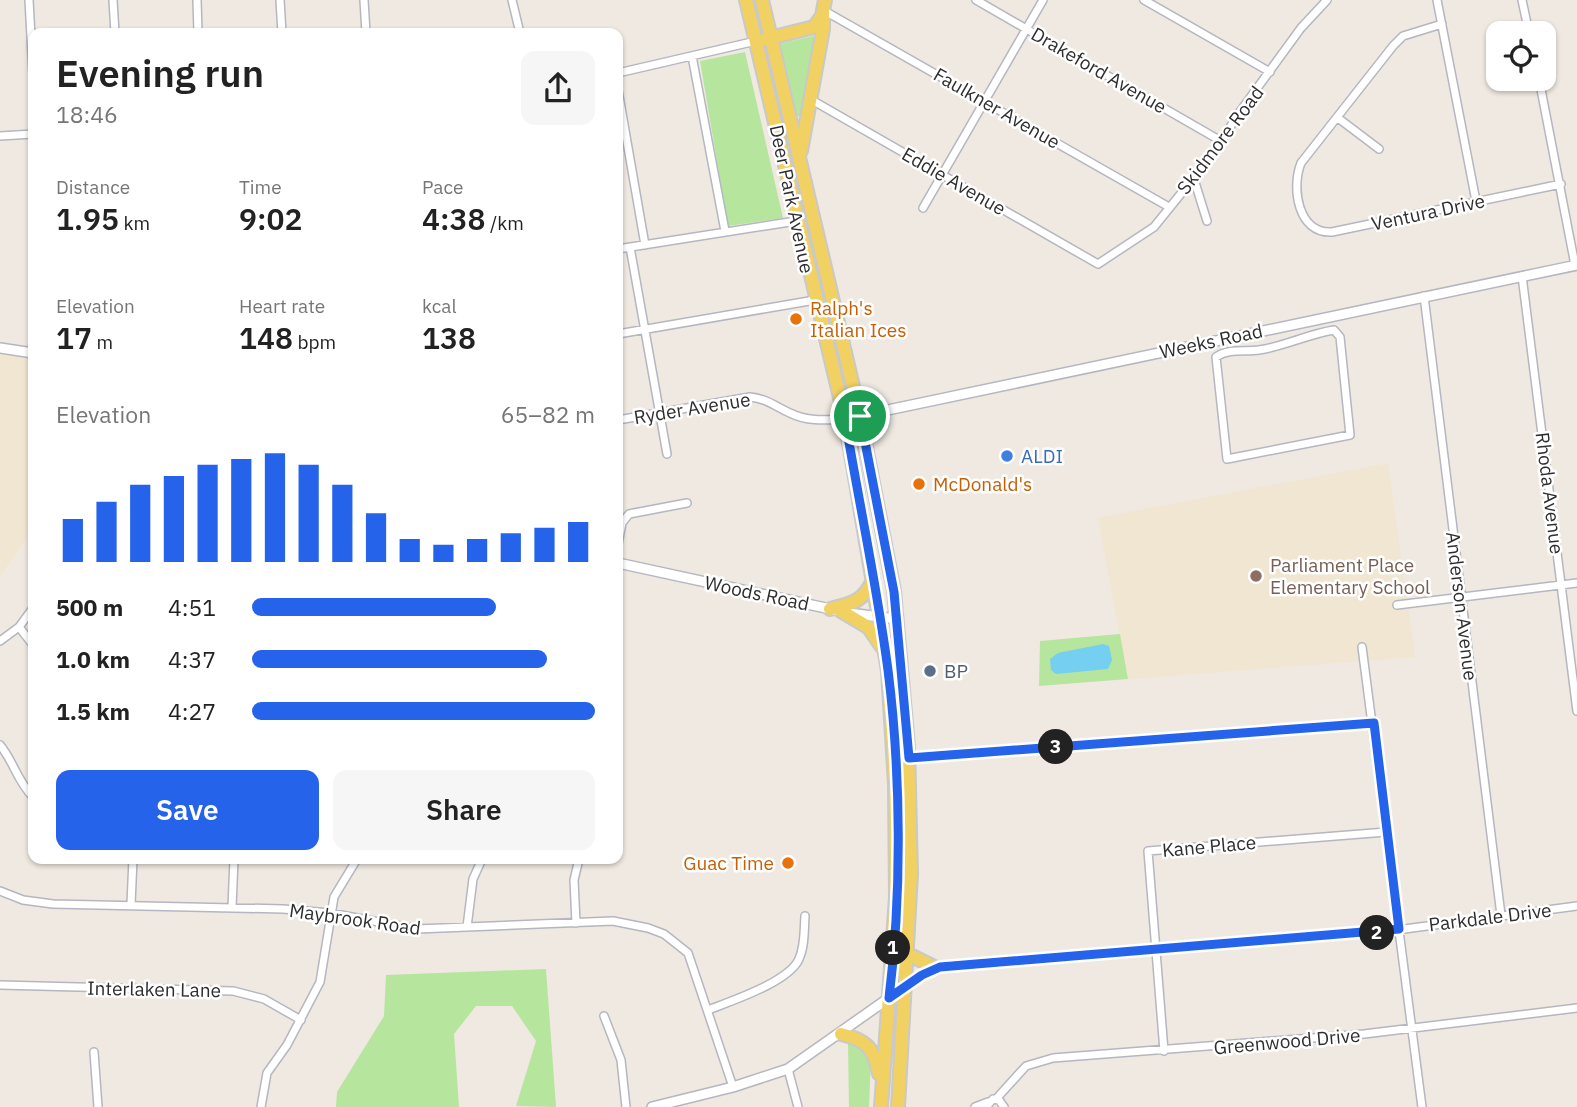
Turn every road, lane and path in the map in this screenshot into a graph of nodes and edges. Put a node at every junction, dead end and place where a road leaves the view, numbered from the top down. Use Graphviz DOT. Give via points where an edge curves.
graph roads {
  1 [pos="29,0"];
  2 [pos="113,0"];
  3 [pos="197,0"];
  4 [pos="279,0"];
  5 [pos="364,0"];
  6 [pos="512,0"];
  7 [pos="746,0"];
  8 [pos="762,0"];
  9 [pos="976,0"];
  10 [pos="1042,0"];
  11 [pos="1144,0"];
  12 [pos="1312,0"];
  13 [pos="1437,0"];
  14 [pos="1522,0"];
  15 [pos="1324,3"];
  16 [pos="824,5"];
  17 [pos="1526,21"];
  18 [pos="1442,24"];
  19 [pos="31,28"];
  20 [pos="115,28"];
  21 [pos="198,28"];
  22 [pos="282,28"];
  23 [pos="366,28"];
  24 [pos="519,28"];
  25 [pos="1026,28"];
  26 [pos="772,38"];
  27 [pos="757,40"];
  28 [pos="692,56"];
  29 [pos="623,72"];
  30 [pos="1270,72"];
  31 [pos="1542,91"];
  32 [pos="809,99"];
  33 [pos="985,102"];
  34 [pos="1338,118"];
  35 [pos="623,119"];
  36 [pos="28,134"];
  37 [pos="0,136"];
  38 [pos="1221,141"];
  39 [pos="1379,149"];
  40 [pos="800,167"];
  41 [pos="943,174"];
  42 [pos="1193,176"];
  43 [pos="1561,184"];
  44 [pos="1476,201"];
  45 [pos="1169,207"];
  46 [pos="923,208"];
  47 [pos="796,221"];
  48 [pos="1207,221"];
  49 [pos="724,231"];
  50 [pos="645,245"];
  51 [pos="631,247"];
  52 [pos="623,248"];
  53 [pos="1098,264"];
  54 [pos="1576,265"];
  55 [pos="1522,276"];
  56 [pos="1424,296"];
  57 [pos="815,300"];
  58 [pos="1282,326"];
  59 [pos="645,330"];
  60 [pos="1263,330"];
  61 [pos="623,333"];
  62 [pos="1285,345"];
  63 [pos="0,348"];
  64 [pos="1266,349"];
  65 [pos="28,352"];
  66 [pos="659,413"];
  67 [pos="860,416"];
  68 [pos="623,419"];
  69 [pos="845,419"];
  70 [pos="667,454"];
  71 [pos="687,503"];
  72 [pos="623,522"];
  73 [pos="623,564"];
  74 [pos="873,579"];
  75 [pos="1577,583"];
  76 [pos="1561,585"];
  77 [pos="1461,599"];
  78 [pos="1397,605"];
  79 [pos="836,610"];
  80 [pos="28,615"];
  81 [pos="880,619"];
  82 [pos="896,619"];
  83 [pos="19,628"];
  84 [pos="28,639"];
  85 [pos="0,641"];
  86 [pos="1362,647"];
  87 [pos="885,653"];
  88 [pos="1577,711"];
  89 [pos="1374,723"];
  90 [pos="0,745"];
  91 [pos="909,758"];
  92 [pos="28,791"];
  93 [pos="1386,832"];
  94 [pos="133,864"];
  95 [pos="234,864"];
  96 [pos="354,864"];
  97 [pos="480,864"];
  98 [pos="578,864"];
  99 [pos="0,891"];
  100 [pos="131,904"];
  101 [pos="1577,906"];
  102 [pos="232,907"];
  103 [pos="330,913"];
  104 [pos="1501,915"];
  105 [pos="806,916"];
  106 [pos="576,923"];
  107 [pos="467,927"];
  108 [pos="1399,929"];
  109 [pos="1156,951"];
  110 [pos="908,954"];
  111 [pos="936,968"];
  112 [pos="0,985"];
  113 [pos="906,986"];
  114 [pos="889,998"];
  115 [pos="1577,1009"];
  116 [pos="708,1010"];
  117 [pos="604,1016"];
  118 [pos="301,1020"];
  119 [pos="1412,1029"];
  120 [pos="841,1034"];
  121 [pos="1164,1051"];
  122 [pos="94,1052"];
  123 [pos="788,1069"];
  124 [pos="733,1087"];
  125 [pos="1007,1087"];
  126 [pos="996,1099"];
  127 [pos="882,1101"];
  128 [pos="987,1105"];
  129 [pos="1003,1106"];
  130 [pos="97,1107"];
  131 [pos="261,1107"];
  132 [pos="626,1107"];
  133 [pos="652,1107"];
  134 [pos="798,1107"];
  135 [pos="898,1107"];
  136 [pos="975,1107"];
  137 [pos="1422,1107"];
  1 -- 19 [label="street"];
  2 -- 20 [label="street"];
  3 -- 21 [label="street"];
  4 -- 22 [label="street"];
  5 -- 23 [label="street"];
  6 -- 24 [label="street"];
  7 -- 27 [label="main road, Deer Park Avenue"];
  8 -- 26 [label="main road, Deer Park Avenue"];
  9 -- 25 [label="street, Drakeford Avenue"];
  10 -- 25 [label="street"];
  11 -- 30 [label="street"];
  12 -- 15 [label="street"];
  13 -- 18 [label="street"];
  14 -- 17 [label="street"];
  15 -- 30 [label="street, Skidmore Road"];
  16 -- 26 [label="main road" via="819,23 811,29"];
  16 -- 32 [label="main road"];
  16 -- 33 [label="street, Faulkner Avenue"];
  18 -- 34 [label="street" via="1403,36"];
  18 -- 44 [label="street"];
  25 -- 33 [label="street"];
  25 -- 38 [label="street, Drakeford Avenue"];
  26 -- 27 [label="main road"];
  26 -- 40 [label="main road, Deer Park Avenue"];
  27 -- 28 [label="street"];
  27 -- 47 [label="main road, Deer Park Avenue"];
  28 -- 29 [label="street"];
  28 -- 49 [label="street"];
  30 -- 38 [label="street, Skidmore Road"];
  31 -- 43 [label="street"];
  32 -- 40 [label="main road"];
  32 -- 41 [label="street, Eddie Avenue"];
  33 -- 41 [label="street"];
  33 -- 45 [label="street, Faulkner Avenue"];
  34 -- 39 [label="street"];
  34 -- 44 [label="street, Ventura Drive" via="1297,174 1302,214 1313,229 1332,232"];
  35 -- 50 [label="street"];
  36 -- 37 [label="street"];
  38 -- 42 [label="street, Skidmore Road"];
  40 -- 67 [label="main road, Deer Park Avenue"];
  41 -- 46 [label="street"];
  41 -- 53 [label="street, Eddie Avenue"];
  42 -- 45 [label="street, Skidmore Road"];
  42 -- 48 [label="street"];
  43 -- 44 [label="street, Ventura Drive"];
  43 -- 54 [label="street"];
  45 -- 53 [label="street, Skidmore Road" via="1154,227"];
  47 -- 49 [label="street"];
  47 -- 57 [label="main road, Deer Park Avenue"];
  49 -- 50 [label="street"];
  50 -- 51 [label="street"];
  51 -- 52 [label="street"];
  51 -- 59 [label="street"];
  54 -- 55 [label="street, Weeks Road"];
  55 -- 56 [label="street, Weeks Road"];
  55 -- 76 [label="street, Rhoda Avenue"];
  56 -- 58 [label="street, Weeks Road"];
  56 -- 77 [label="street, Anderson Avenue"];
  57 -- 59 [label="street"];
  57 -- 69 [label="main road, Deer Park Avenue"];
  58 -- 60 [label="street, Weeks Road"];
  58 -- 62 [label="street"];
  59 -- 61 [label="street"];
  59 -- 66 [label="street"];
  60 -- 64 [label="street"];
  60 -- 67 [label="street, Weeks Road"];
  62 -- 64 [label="street"];
  62 -- 64 [label="street" via="1324,332 1338,333 1350,435 1227,459 1216,357"];
  63 -- 65 [label="street"];
  66 -- 68 [label="street, Ryder Avenue"];
  66 -- 69 [label="street, Ryder Avenue" via="750,397 769,399 789,413 814,421"];
  66 -- 70 [label="street"];
  67 -- 69 [label="street, Weeks Road"];
  67 -- 82 [label="main road, Deer Park Avenue"];
  69 -- 74 [label="main road, Deer Park Avenue"];
  71 -- 72 [label="street" via="629,514"];
  73 -- 79 [label="street, Woods Road"];
  74 -- 79 [label="main road" via="865,596"];
  74 -- 81 [label="main road, Deer Park Avenue"];
  75 -- 76 [label="street"];
  76 -- 77 [label="street"];
  76 -- 88 [label="street, Rhoda Avenue"];
  77 -- 78 [label="street"];
  77 -- 104 [label="street, Anderson Avenue"];
  79 -- 81 [label="street, Woods Road"];
  79 -- 87 [label="main road" via="868,628"];
  80 -- 83 [label="street"];
  81 -- 82 [label="street, Woods Road"];
  81 -- 87 [label="main road, Deer Park Avenue"];
  82 -- 91 [label="main road, Deer Park Avenue"];
  83 -- 84 [label="street"];
  83 -- 85 [label="street"];
  86 -- 89 [label="street"];
  87 -- 114 [label="main road, Deer Park Avenue" via="896,835"];
  89 -- 91 [label="street"];
  89 -- 93 [label="street"];
  90 -- 92 [label="street"];
  91 -- 110 [label="main road, Deer Park Avenue"];
  93 -- 108 [label="street"];
  93 -- 109 [label="street, Kane Place" via="1148,851"];
  94 -- 100 [label="street"];
  95 -- 102 [label="street"];
  96 -- 103 [label="street" via="339,885"];
  97 -- 107 [label="street" via="473,879"];
  98 -- 106 [label="street"];
  99 -- 100 [label="street, Maybrook Road" via="45,903"];
  100 -- 102 [label="street, Maybrook Road"];
  101 -- 104 [label="street, Parkdale Drive"];
  102 -- 103 [label="street, Maybrook Road"];
  103 -- 107 [label="street, Maybrook Road" via="417,929"];
  103 -- 118 [label="street" via="320,982"];
  104 -- 108 [label="street, Parkdale Drive"];
  105 -- 116 [label="street" via="803,948 798,963 787,974"];
  106 -- 107 [label="street, Maybrook Road"];
  106 -- 116 [label="street, Maybrook Road" via="628,923 664,933 688,953"];
  108 -- 109 [label="street, Parkdale Drive"];
  108 -- 119 [label="street"];
  109 -- 111 [label="street, Parkdale Drive"];
  109 -- 121 [label="street, Kane Place"];
  110 -- 111 [label="main road"];
  110 -- 113 [label="main road, Deer Park Avenue"];
  111 -- 113 [label="street, Parkdale Drive"];
  112 -- 118 [label="street, Interlaken Lane" via="233,991 264,999"];
  113 -- 114 [label="street"];
  113 -- 135 [label="main road, Deer Park Avenue"];
  114 -- 120 [label="street"];
  114 -- 127 [label="main road, Deer Park Avenue"];
  115 -- 119 [label="street, Greenwood Drive"];
  116 -- 124 [label="street, Maybrook Road"];
  117 -- 132 [label="street" via="621,1060"];
  118 -- 131 [label="street" via="267,1073"];
  119 -- 121 [label="street, Greenwood Drive"];
  119 -- 137 [label="street"];
  120 -- 123 [label="street"];
  120 -- 127 [label="main road" via="873,1049"];
  121 -- 125 [label="street, Greenwood Drive" via="1040,1061 1026,1066"];
  122 -- 130 [label="street"];
  123 -- 124 [label="street"];
  123 -- 134 [label="street"];
  124 -- 133 [label="street"];
  125 -- 126 [label="street, Greenwood Drive"];
  125 -- 129 [label="street"];
  126 -- 128 [label="street"];
  126 -- 129 [label="street"];
  128 -- 136 [label="street"];
}
